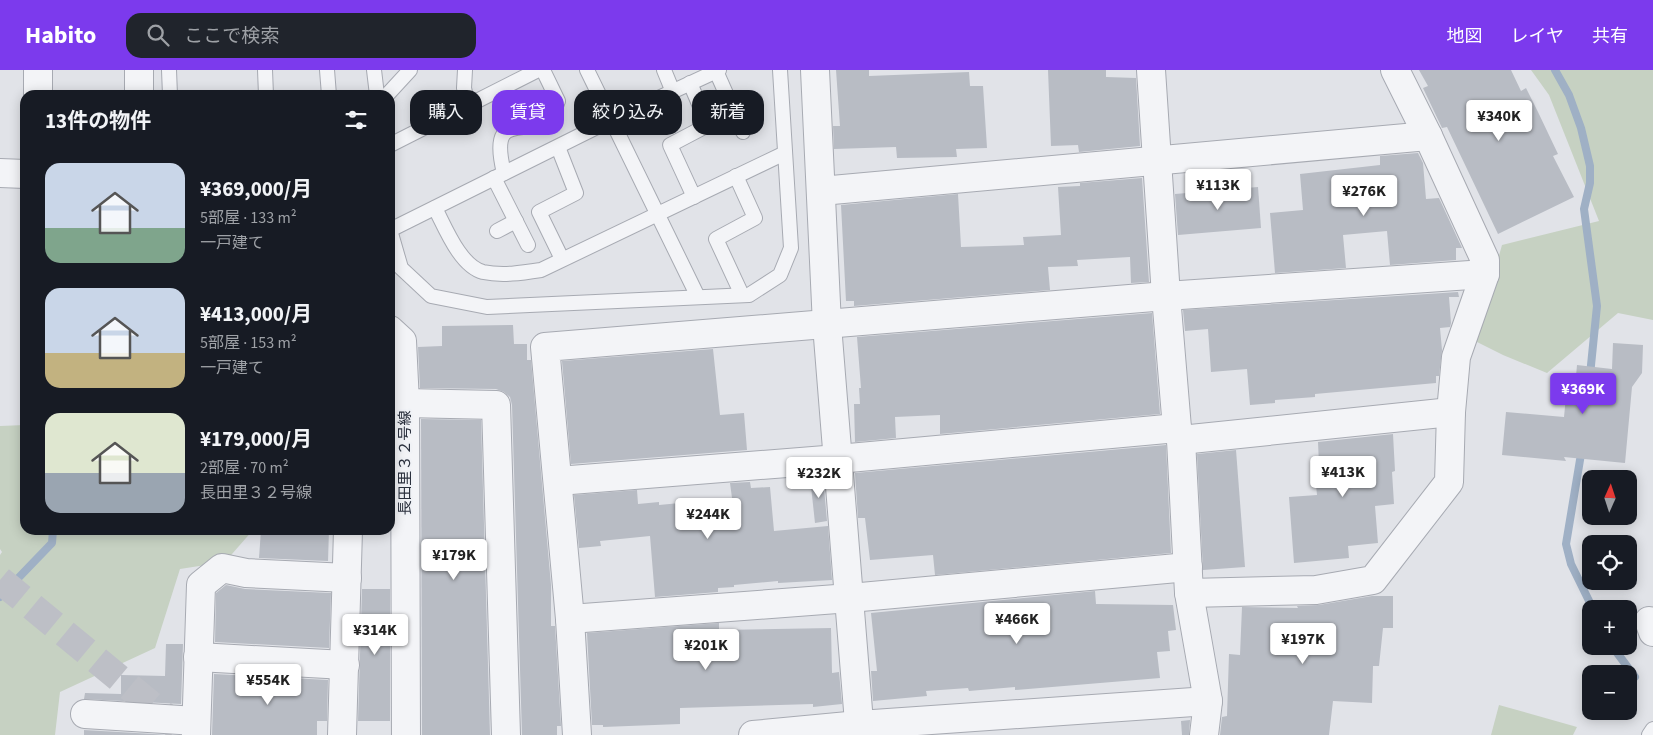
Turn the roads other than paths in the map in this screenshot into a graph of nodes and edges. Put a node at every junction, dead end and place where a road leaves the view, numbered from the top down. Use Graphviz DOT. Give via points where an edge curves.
graph roads {
  1 [pos="38,70"];
  2 [pos="139,70"];
  3 [pos="169,70"];
  4 [pos="265,70"];
  5 [pos="327,70"];
  6 [pos="374,70"];
  7 [pos="410,70"];
  8 [pos="465,70"];
  9 [pos="538,70"];
  10 [pos="543,70"];
  11 [pos="587,70"];
  12 [pos="664,70"];
  13 [pos="780,70"];
  14 [pos="815,70"];
  15 [pos="1151,70"];
  16 [pos="1395,70"];
  17 [pos="717,71"];
  18 [pos="690,83"];
  19 [pos="38,90"];
  20 [pos="140,90"];
  21 [pos="170,90"];
  22 [pos="266,90"];
  23 [pos="329,90"];
  24 [pos="376,90"];
  25 [pos="392,90"];
  26 [pos="464,90"];
  27 [pos="597,90"];
  28 [pos="672,90"];
  29 [pos="677,90"];
  30 [pos="725,90"];
  31 [pos="482,99"];
  32 [pos="411,135"];
  33 [pos="582,135"];
  34 [pos="618,135"];
  35 [pos="1428,136"];
  36 [pos="395,143"];
  37 [pos="558,147"];
  38 [pos="786,153"];
  39 [pos="1157,162"];
  40 [pos="0,173"];
  41 [pos="20,174"];
  42 [pos="499,176"];
  43 [pos="736,176"];
  44 [pos="821,191"];
  45 [pos="694,197"];
  46 [pos="435,208"];
  47 [pos="657,214"];
  48 [pos="516,221"];
  49 [pos="395,228"];
  50 [pos="497,231"];
  51 [pos="528,245"];
  52 [pos="395,247"];
  53 [pos="562,259"];
  54 [pos="1485,274"];
  55 [pos="742,295"];
  56 [pos="1166,296"];
  57 [pos="698,297"];
  58 [pos="827,325"];
  59 [pos="396,335"];
  60 [pos="397,373"];
  61 [pos="405,403"];
  62 [pos="1451,412"];
  63 [pos="1179,434"];
  64 [pos="838,459"];
  65 [pos="558,480"];
  66 [pos="348,535"];
  67 [pos="347,578"];
  68 [pos="1189,580"];
  69 [pos="850,598"];
  70 [pos="570,618"];
  71 [pos="198,657"];
  72 [pos="344,665"];
  73 [pos="1208,701"];
  74 [pos="85,714"];
  75 [pos="196,728"];
  76 [pos="1653,729"];
  77 [pos="860,730"];
  78 [pos="342,735"];
  79 [pos="406,735"];
  80 [pos="506,735"];
  81 [pos="577,735"];
  82 [pos="753,735"];
  83 [pos="1204,735"];
  84 [pos="1649,735"];
  1 -- 19 [label="street"];
  2 -- 20 [label="street"];
  3 -- 21 [label="lane"];
  4 -- 22 [label="lane"];
  5 -- 23 [label="lane"];
  6 -- 24 [label="lane"];
  7 -- 25 [label="lane"];
  8 -- 26 [label="lane"];
  9 -- 31 [label="lane"];
  10 -- 42 [label="lane" via="558,101 555,111 541,124 514,127 505,132 500,142"];
  11 -- 27 [label="lane"];
  12 -- 28 [label="lane"];
  13 -- 38 [label="lane"];
  14 -- 44 [label="street"];
  15 -- 39 [label="street"];
  16 -- 35 [label="street"];
  17 -- 18 [label="lane"];
  17 -- 30 [label="lane"];
  18 -- 29 [label="lane"];
  18 -- 45 [label="lane" via="708,125 670,145"];
  32 -- 36 [label="lane"];
  33 -- 37 [label="lane"];
  34 -- 47 [label="lane"];
  35 -- 39 [label="street"];
  35 -- 54 [label="street" via="1485,260"];
  37 -- 42 [label="lane"];
  37 -- 53 [label="lane" via="576,193 539,212"];
  38 -- 43 [label="lane"];
  38 -- 55 [label="lane" via="792,248 780,275 749,295"];
  39 -- 44 [label="street"];
  39 -- 56 [label="street"];
  40 -- 41 [label="street"];
  42 -- 46 [label="lane"];
  42 -- 48 [label="lane"];
  43 -- 45 [label="lane"];
  43 -- 55 [label="lane" via="755,218 716,239"];
  44 -- 58 [label="street"];
  45 -- 47 [label="lane"];
  46 -- 49 [label="lane"];
  46 -- 53 [label="lane" via="465,260 481,272 514,274 541,270"];
  47 -- 53 [label="lane"];
  47 -- 57 [label="lane"];
  48 -- 50 [label="lane"];
  48 -- 51 [label="lane"];
  52 -- 57 [label="lane" via="401,268 431,296 487,307"];
  54 -- 56 [label="street"];
  54 -- 62 [label="street" via="1456,357"];
  55 -- 57 [label="lane"];
  56 -- 58 [label="street"];
  56 -- 63 [label="street"];
  58 -- 64 [label="street"];
  58 -- 65 [label="street" via="545,347"];
  59 -- 60 [label="street, 長田里３２号線"];
  60 -- 61 [label="street, 長田里３２号線"];
  61 -- 79 [label="street, 長田里３２号線"];
  61 -- 80 [label="street" via="496,404"];
  62 -- 63 [label="street"];
  62 -- 68 [label="street" via="1449,482 1373,580 1316,590"];
  63 -- 64 [label="street"];
  63 -- 68 [label="street"];
  64 -- 65 [label="street"];
  64 -- 69 [label="street"];
  65 -- 70 [label="street"];
  66 -- 67 [label="street"];
  67 -- 71 [label="street" via="246,573 222,568 201,585"];
  67 -- 72 [label="street"];
  68 -- 69 [label="street"];
  68 -- 73 [label="street"];
  69 -- 70 [label="street"];
  69 -- 77 [label="street"];
  70 -- 81 [label="street"];
  71 -- 72 [label="street"];
  71 -- 75 [label="street"];
  72 -- 78 [label="street"];
  73 -- 77 [label="street"];
  73 -- 83 [label="street"];
  74 -- 75 [label="street"];
  76 -- 84 [label="lane"];
  77 -- 82 [label="street"];
}
